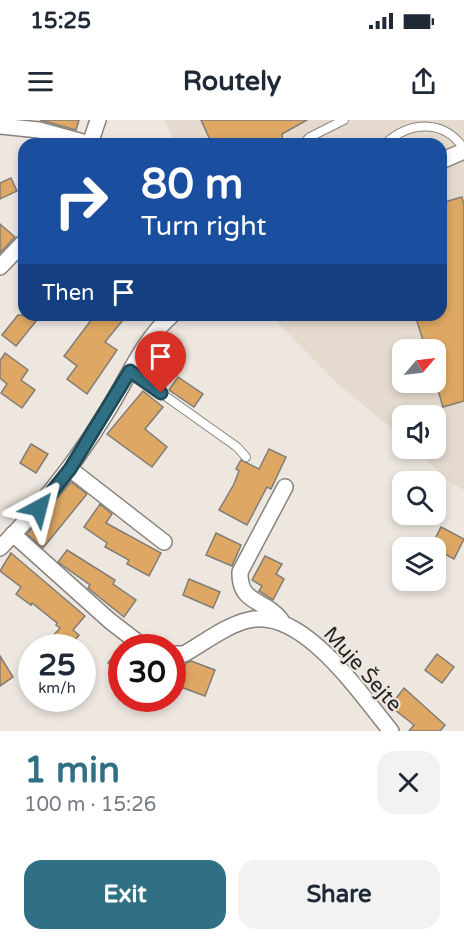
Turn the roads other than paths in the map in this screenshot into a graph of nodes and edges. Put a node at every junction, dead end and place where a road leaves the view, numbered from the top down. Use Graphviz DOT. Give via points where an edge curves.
graph roads {
  1 [pos="99,120"];
  2 [pos="344,120"];
  3 [pos="0,126"];
  4 [pos="68,138"];
  5 [pos="92,138"];
  6 [pos="309,138"];
  7 [pos="393,138"];
  8 [pos="464,150"];
  9 [pos="447,158"];
  10 [pos="18,248"];
  11 [pos="0,267"];
  12 [pos="167,321"];
  13 [pos="130,371"];
  14 [pos="246,458"];
  15 [pos="70,469"];
  16 [pos="285,487"];
  17 [pos="13,534"];
  18 [pos="164,542"];
  19 [pos="0,548"];
  20 [pos="284,625"];
  21 [pos="127,634"];
  22 [pos="186,653"];
  23 [pos="390,731"];
  1 -- 5 [label="street"];
  2 -- 6 [label="lane"];
  3 -- 4 [label="street"];
  7 -- 8 [label="lane" via="420,124 432,123 452,131"];
  8 -- 9 [label="street"];
  10 -- 11 [label="street"];
  12 -- 13 [label="street" via="146,344"];
  13 -- 14 [label="lane" via="237,447"];
  13 -- 15 [label="street"];
  15 -- 17 [label="street"];
  15 -- 18 [label="street"];
  16 -- 20 [label="street" via="240,572 240,585 246,595 275,612"];
  17 -- 19 [label="street"];
  17 -- 21 [label="street"];
  20 -- 22 [label="street, Muje Šejte" via="267,619 249,620"];
  20 -- 23 [label="street, Muje Šejte" via="309,638"];
}
